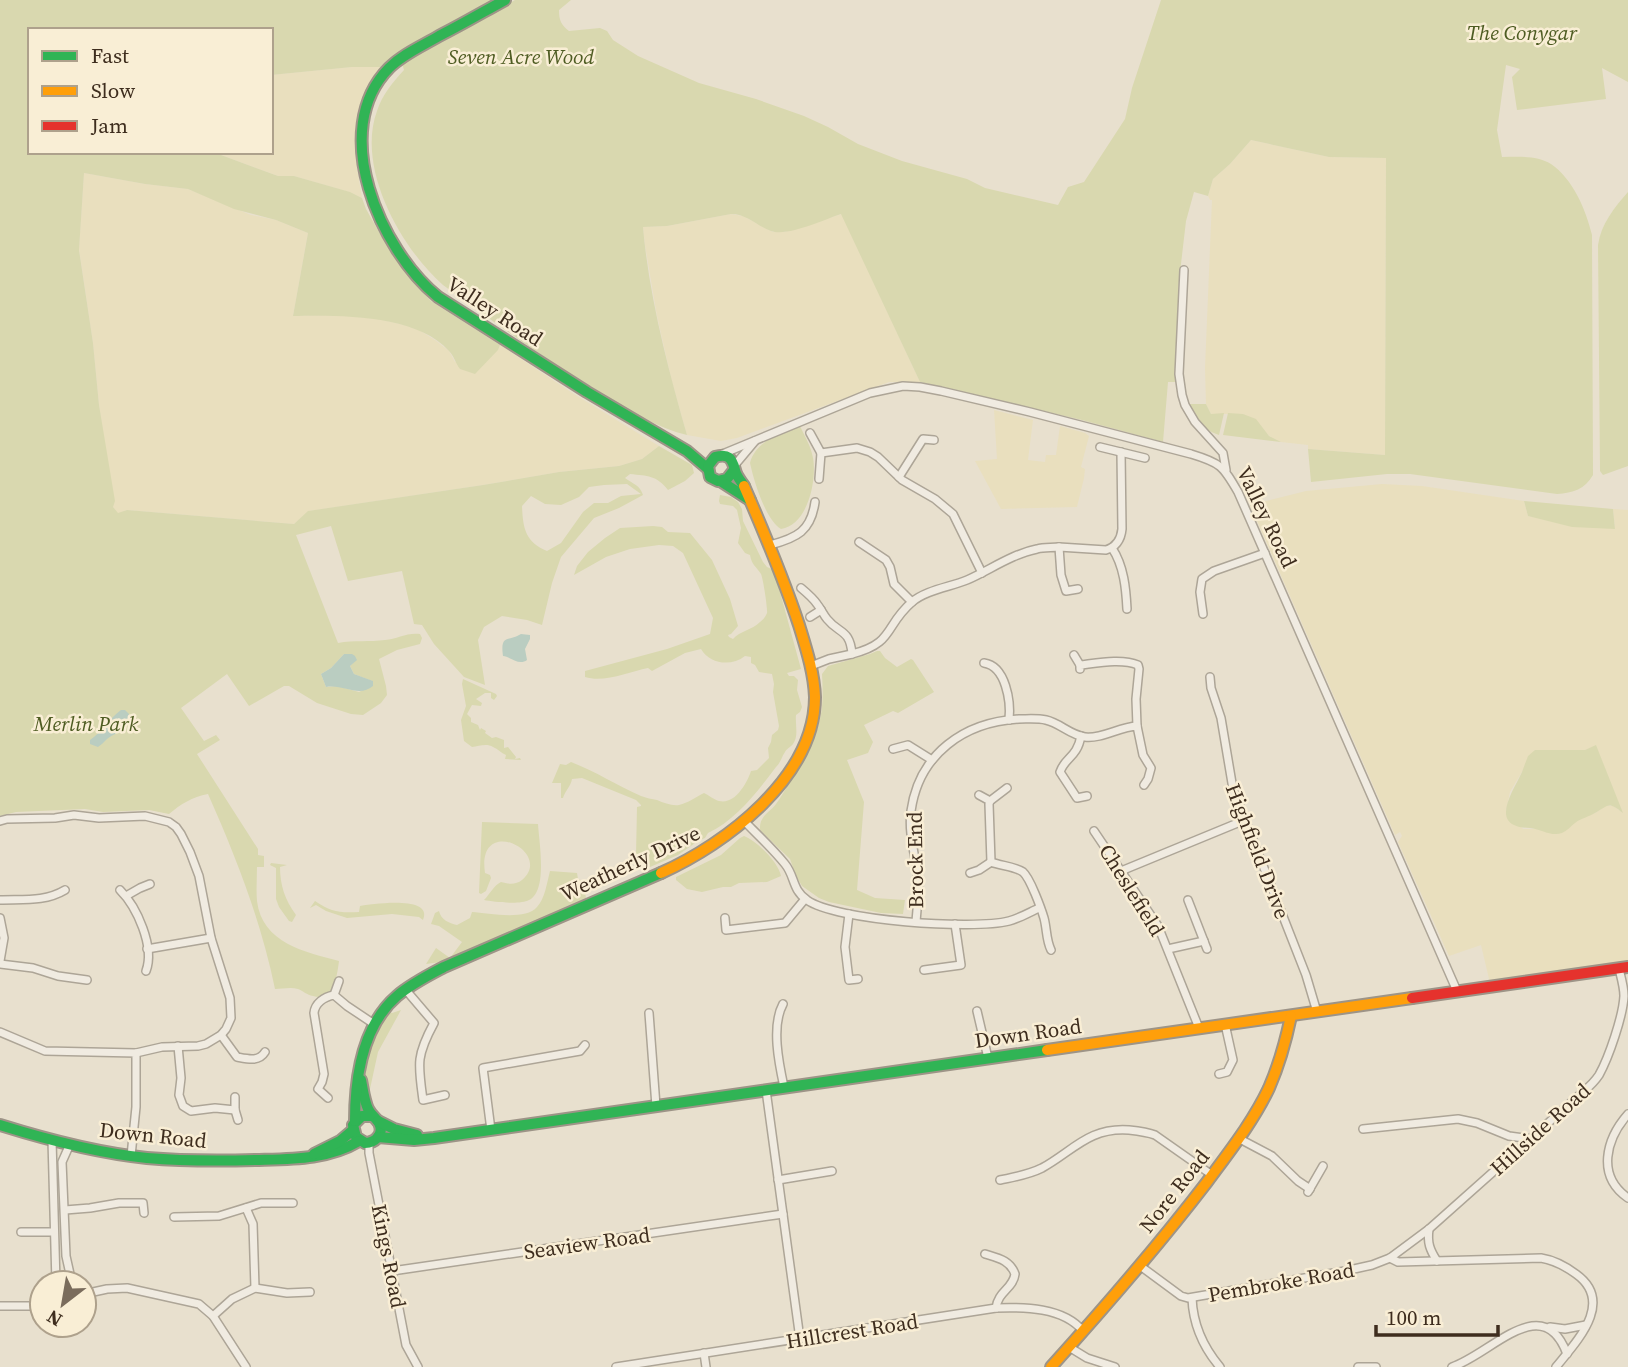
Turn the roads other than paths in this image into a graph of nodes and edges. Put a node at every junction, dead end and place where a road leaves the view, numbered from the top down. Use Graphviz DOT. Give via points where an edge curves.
graph roads {
  1 [pos="505,0"];
  2 [pos="1184,270"];
  3 [pos="810,433"];
  4 [pos="857,439"];
  5 [pos="934,440"];
  6 [pos="756,441"];
  7 [pos="1100,447"];
  8 [pos="857,448"];
  9 [pos="687,451"];
  10 [pos="1121,452"];
  11 [pos="821,453"];
  12 [pos="715,456"];
  13 [pos="1144,458"];
  14 [pos="708,468"];
  15 [pos="734,468"];
  16 [pos="1226,470"];
  17 [pos="899,477"];
  18 [pos="819,479"];
  19 [pos="722,482"];
  20 [pos="1109,489"];
  21 [pos="1121,489"];
  22 [pos="750,500"];
  23 [pos="815,502"];
  24 [pos="960,508"];
  25 [pos="813,512"];
  26 [pos="824,514"];
  27 [pos="953,514"];
  28 [pos="859,542"];
  29 [pos="770,545"];
  30 [pos="1059,547"];
  31 [pos="1112,548"];
  32 [pos="871,549"];
  33 [pos="1265,553"];
  34 [pos="866,557"];
  35 [pos="982,573"];
  36 [pos="1192,577"];
  37 [pos="1202,579"];
  38 [pos="801,588"];
  39 [pos="1078,589"];
  40 [pos="1066,591"];
  41 [pos="1135,591"];
  42 [pos="1125,592"];
  43 [pos="1062,599"];
  44 [pos="912,602"];
  45 [pos="1127,609"];
  46 [pos="821,610"];
  47 [pos="1203,614"];
  48 [pos="810,617"];
  49 [pos="852,654"];
  50 [pos="1074,655"];
  51 [pos="984,663"];
  52 [pos="811,666"];
  53 [pos="1210,677"];
  54 [pos="1009,720"];
  55 [pos="1137,726"];
  56 [pos="1080,736"];
  57 [pos="893,749"];
  58 [pos="932,760"];
  59 [pos="1161,766"];
  60 [pos="1152,768"];
  61 [pos="1144,785"];
  62 [pos="1007,788"];
  63 [pos="979,795"];
  64 [pos="1087,796"];
  65 [pos="990,801"];
  66 [pos="1245,820"];
  67 [pos="0,821"];
  68 [pos="744,821"];
  69 [pos="1094,831"];
  70 [pos="991,862"];
  71 [pos="1121,871"];
  72 [pos="970,873"];
  73 [pos="150,884"];
  74 [pos="65,890"];
  75 [pos="120,890"];
  76 [pos="54,896"];
  77 [pos="126,896"];
  78 [pos="805,899"];
  79 [pos="0,900"];
  80 [pos="1188,900"];
  81 [pos="60,903"];
  82 [pos="1039,908"];
  83 [pos="849,914"];
  84 [pos="0,918"];
  85 [pos="725,918"];
  86 [pos="916,922"];
  87 [pos="955,924"];
  88 [pos="211,938"];
  89 [pos="1046,947"];
  90 [pos="148,949"];
  91 [pos="1168,949"];
  92 [pos="0,963"];
  93 [pos="971,964"];
  94 [pos="961,965"];
  95 [pos="80,968"];
  96 [pos="1624,968"];
  97 [pos="146,971"];
  98 [pos="924,971"];
  99 [pos="849,980"];
  100 [pos="339,981"];
  101 [pos="405,989"];
  102 [pos="1457,992"];
  103 [pos="334,995"];
  104 [pos="783,1004"];
  105 [pos="977,1011"];
  106 [pos="1317,1012"];
  107 [pos="649,1013"];
  108 [pos="1291,1016"];
  109 [pos="434,1023"];
  110 [pos="445,1023"];
  111 [pos="374,1024"];
  112 [pos="1225,1024"];
  113 [pos="1199,1028"];
  114 [pos="0,1033"];
  115 [pos="221,1035"];
  116 [pos="585,1045"];
  117 [pos="178,1046"];
  118 [pos="136,1052"];
  119 [pos="265,1052"];
  120 [pos="988,1058"];
  121 [pos="360,1070"];
  122 [pos="1225,1075"];
  123 [pos="785,1087"];
  124 [pos="766,1090"];
  125 [pos="445,1095"];
  126 [pos="235,1097"];
  127 [pos="328,1098"];
  128 [pos="423,1100"];
  129 [pos="414,1102"];
  130 [pos="656,1106"];
  131 [pos="235,1110"];
  132 [pos="1628,1114"];
  133 [pos="1370,1116"];
  134 [pos="375,1119"];
  135 [pos="238,1120"];
  136 [pos="0,1125"];
  137 [pos="354,1126"];
  138 [pos="1372,1128"];
  139 [pos="1363,1129"];
  140 [pos="491,1130"];
  141 [pos="1499,1133"];
  142 [pos="434,1138"];
  143 [pos="1238,1138"];
  144 [pos="1531,1139"];
  145 [pos="52,1140"];
  146 [pos="369,1140"];
  147 [pos="70,1144"];
  148 [pos="131,1156"];
  149 [pos="1510,1157"];
  150 [pos="305,1158"];
  151 [pos="1324,1166"];
  152 [pos="822,1168"];
  153 [pos="832,1171"];
  154 [pos="1212,1175"];
  155 [pos="778,1177"];
  156 [pos="1000,1180"];
  157 [pos="1628,1198"];
  158 [pos="279,1203"];
  159 [pos="293,1203"];
  160 [pos="246,1208"];
  161 [pos="65,1210"];
  162 [pos="144,1213"];
  163 [pos="279,1213"];
  164 [pos="783,1214"];
  165 [pos="174,1217"];
  166 [pos="184,1217"];
  167 [pos="184,1227"];
  168 [pos="1429,1229"];
  169 [pos="21,1232"];
  170 [pos="53,1232"];
  171 [pos="999,1248"];
  172 [pos="985,1254"];
  173 [pos="997,1258"];
  174 [pos="1390,1258"];
  175 [pos="1437,1261"];
  176 [pos="1138,1266"];
  177 [pos="55,1269"];
  178 [pos="69,1269"];
  179 [pos="391,1271"];
  180 [pos="255,1288"];
  181 [pos="98,1292"];
  182 [pos="310,1292"];
  183 [pos="297,1293"];
  184 [pos="1192,1298"];
  185 [pos="298,1303"];
  186 [pos="0,1306"];
  187 [pos="28,1306"];
  188 [pos="996,1308"];
  189 [pos="213,1316"];
  190 [pos="1587,1324"];
  191 [pos="1548,1327"];
  192 [pos="1083,1331"];
  193 [pos="800,1339"];
  194 [pos="1069,1347"];
  195 [pos="704,1353"];
  196 [pos="1567,1354"];
  197 [pos="246,1367"];
  198 [pos="418,1367"];
  199 [pos="616,1367"];
  200 [pos="706,1367"];
  201 [pos="1051,1367"];
  202 [pos="1115,1367"];
  203 [pos="1220,1367"];
  204 [pos="1358,1367"];
  205 [pos="1376,1367"];
  206 [pos="1452,1367"];
  207 [pos="1556,1367"];
  1 -- 9 [label="street, Valley Road" via="401,57 382,76 363,124 364,170 373,204 401,255 432,293 575,386"];
  2 -- 16 [label="street" via="1182,396 1195,422 1222,452"];
  3 -- 11 [label="street"];
  4 -- 8 [label="street"];
  5 -- 17 [label="street" via="921,435"];
  6 -- 12 [label="street, Valley Road"];
  6 -- 15 [label="street, Valley Road"];
  6 -- 16 [label="street, Valley Road" via="870,393 920,387 1191,454"];
  7 -- 10 [label="street"];
  8 -- 11 [label="street"];
  8 -- 17 [label="street" via="878,457"];
  9 -- 12 [label="street, Valley Road"];
  9 -- 14 [label="street, Valley Road"];
  10 -- 13 [label="street"];
  10 -- 21 [label="street"];
  11 -- 18 [label="street"];
  12 -- 14 [label="street"];
  12 -- 15 [label="street, Valley Road" via="726,456"];
  14 -- 19 [label="street, Valley Road" via="713,480"];
  15 -- 19 [label="street, Valley Road"];
  15 -- 22 [label="street, Weatherly Drive"];
  16 -- 33 [label="street, Valley Road"];
  17 -- 27 [label="street"];
  19 -- 22 [label="street"];
  20 -- 21 [label="street"];
  21 -- 31 [label="street" via="1122,535"];
  22 -- 29 [label="street, Weatherly Drive"];
  23 -- 25 [label="street"];
  24 -- 27 [label="street"];
  25 -- 26 [label="street"];
  25 -- 29 [label="street" via="800,533"];
  27 -- 35 [label="street"];
  28 -- 32 [label="street"];
  29 -- 52 [label="street, Weatherly Drive"];
  30 -- 31 [label="street"];
  30 -- 35 [label="street" via="1024,553"];
  30 -- 40 [label="street"];
  31 -- 42 [label="street" via="1122,568"];
  32 -- 34 [label="street"];
  32 -- 44 [label="street" via="886,560 894,584"];
  33 -- 37 [label="street"];
  33 -- 102 [label="street, Valley Road"];
  35 -- 44 [label="street"];
  36 -- 37 [label="street"];
  37 -- 47 [label="street"];
  38 -- 46 [label="street"];
  39 -- 40 [label="street"];
  40 -- 43 [label="street"];
  41 -- 42 [label="street"];
  42 -- 45 [label="street"];
  44 -- 49 [label="street" via="881,642"];
  46 -- 48 [label="street"];
  46 -- 49 [label="street" via="848,637"];
  49 -- 52 [label="street"];
  50 -- 55 [label="street" via="1080,667 1115,662 1138,665"];
  51 -- 54 [label="street" via="997,664"];
  52 -- 68 [label="street, Weatherly Drive" via="814,710 805,742 777,786"];
  53 -- 66 [label="street, Highfield Drive" via="1207,688 1221,718 1231,782"];
  54 -- 56 [label="street, Brock End" via="1046,720"];
  54 -- 58 [label="street, Brock End" via="972,728"];
  55 -- 56 [label="street"];
  55 -- 60 [label="street" via="1143,755"];
  56 -- 64 [label="street" via="1076,752 1060,772 1076,801"];
  57 -- 58 [label="street" via="911,742"];
  58 -- 86 [label="street, Brock End" via="915,792 910,820 918,886"];
  59 -- 60 [label="street"];
  60 -- 61 [label="street"];
  62 -- 65 [label="street"];
  63 -- 65 [label="street"];
  65 -- 70 [label="street"];
  66 -- 71 [label="street"];
  66 -- 106 [label="street, Highfield Drive"];
  67 -- 88 [label="street" via="74,815 145,816 169,822 179,830 196,866"];
  68 -- 78 [label="street" via="785,864"];
  68 -- 101 [label="street, Weatherly Drive" via="688,861"];
  69 -- 71 [label="street, Cheslefield"];
  70 -- 72 [label="street"];
  70 -- 82 [label="street" via="1025,875"];
  71 -- 91 [label="street, Cheslefield"];
  73 -- 77 [label="street"];
  74 -- 76 [label="street"];
  75 -- 77 [label="street"];
  76 -- 79 [label="street"];
  76 -- 81 [label="street"];
  77 -- 90 [label="street" via="138,914"];
  78 -- 83 [label="street"];
  78 -- 85 [label="street" via="785,923 726,930"];
  80 -- 91 [label="street" via="1206,945"];
  82 -- 87 [label="street" via="1009,921"];
  82 -- 89 [label="street"];
  83 -- 86 [label="street"];
  83 -- 99 [label="street" via="845,944"];
  84 -- 92 [label="street" via="4,938"];
  86 -- 87 [label="street"];
  87 -- 94 [label="street"];
  88 -- 90 [label="street"];
  88 -- 115 [label="street" via="230,998 231,1018"];
  90 -- 97 [label="street"];
  91 -- 113 [label="street, Cheslefield"];
  92 -- 95 [label="street" via="83,979"];
  93 -- 94 [label="street"];
  94 -- 98 [label="street"];
  96 -- 102 [label="street, Down Road"];
  96 -- 144 [label="street, Hillside Road" via="1622,1007 1601,1072"];
  100 -- 103 [label="street"];
  101 -- 109 [label="street"];
  101 -- 111 [label="street, Weatherly Drive"];
  102 -- 106 [label="street, Down Road"];
  103 -- 111 [label="street"];
  103 -- 127 [label="street" via="321,1000 314,1012 324,1074 318,1089"];
  104 -- 123 [label="street" via="776,1011"];
  105 -- 120 [label="street"];
  106 -- 108 [label="street, Down Road"];
  107 -- 130 [label="street"];
  108 -- 112 [label="street, Down Road"];
  108 -- 143 [label="street, Nore Road" via="1270,1083"];
  109 -- 110 [label="street"];
  109 -- 128 [label="street" via="419,1058"];
  111 -- 121 [label="street, Weatherly Drive"];
  112 -- 113 [label="street, Down Road"];
  112 -- 122 [label="street" via="1233,1060"];
  113 -- 120 [label="street, Down Road"];
  114 -- 118 [label="street" via="45,1051"];
  115 -- 117 [label="street" via="202,1045"];
  115 -- 119 [label="street" via="236,1061 256,1059"];
  116 -- 140 [label="street" via="580,1051 483,1068"];
  117 -- 118 [label="street"];
  117 -- 131 [label="street" via="183,1107 191,1111"];
  118 -- 148 [label="street"];
  120 -- 123 [label="street, Down Road"];
  121 -- 134 [label="street, Weatherly Drive" via="365,1099"];
  121 -- 137 [label="street, Weatherly Drive"];
  123 -- 124 [label="street, Down Road"];
  124 -- 130 [label="street, Down Road"];
  124 -- 155 [label="street"];
  125 -- 128 [label="street"];
  126 -- 131 [label="street"];
  128 -- 129 [label="street"];
  130 -- 140 [label="street, Down Road"];
  131 -- 135 [label="street"];
  132 -- 157 [label="street" via="1612,1139 1607,1161 1613,1183"];
  133 -- 138 [label="street"];
  134 -- 137 [label="street, Down Road" via="362,1116"];
  134 -- 142 [label="street, Down Road" via="397,1130"];
  134 -- 146 [label="street" via="381,1128"];
  136 -- 145 [label="street, Down Road"];
  137 -- 146 [label="street" via="355,1137"];
  137 -- 150 [label="street, Down Road" via="339,1141"];
  138 -- 139 [label="street"];
  138 -- 141 [label="street" via="1458,1119"];
  140 -- 142 [label="street, Down Road"];
  141 -- 144 [label="street"];
  141 -- 149 [label="street" via="1509,1145"];
  142 -- 146 [label="street, Down Road"];
  143 -- 151 [label="street" via="1272,1156 1309,1190"];
  143 -- 154 [label="street, Nore Road"];
  144 -- 149 [label="street, Hillside Road"];
  145 -- 147 [label="street, Down Road"];
  145 -- 170 [label="street"];
  146 -- 150 [label="street, Down Road" via="341,1152"];
  146 -- 179 [label="street, Kings Road"];
  147 -- 148 [label="street, Down Road"];
  147 -- 161 [label="street" via="62,1161"];
  148 -- 150 [label="street, Down Road" via="226,1161"];
  149 -- 168 [label="street, Hillside Road"];
  152 -- 155 [label="street"];
  153 -- 155 [label="street"];
  154 -- 156 [label="street" via="1152,1134 1120,1129 1092,1135 1024,1176 1011,1174"];
  154 -- 176 [label="street, Nore Road"];
  155 -- 164 [label="street"];
  158 -- 159 [label="street"];
  158 -- 160 [label="street"];
  158 -- 163 [label="street"];
  160 -- 166 [label="street" via="223,1216"];
  160 -- 180 [label="street" via="253,1224"];
  161 -- 162 [label="street" via="143,1203"];
  161 -- 178 [label="street"];
  164 -- 179 [label="street, Seaview Road"];
  164 -- 193 [label="street"];
  165 -- 166 [label="street"];
  166 -- 167 [label="street"];
  168 -- 174 [label="street, Hillside Road"];
  168 -- 175 [label="street" via="1428,1244"];
  169 -- 170 [label="street"];
  170 -- 177 [label="street"];
  171 -- 173 [label="street"];
  172 -- 173 [label="street"];
  173 -- 188 [label="street" via="1008,1262 1015,1276 998,1297"];
  174 -- 175 [label="street"];
  174 -- 184 [label="street, Pembroke Road" via="1345,1271"];
  175 -- 190 [label="street" via="1541,1258 1559,1263 1591,1290 1593,1307"];
  176 -- 184 [label="street, Pembroke Road" via="1181,1296"];
  176 -- 192 [label="street, Nore Road"];
  179 -- 198 [label="street, Kings Road" via="407,1345"];
  180 -- 183 [label="street"];
  180 -- 189 [label="street" via="232,1299"];
  181 -- 189 [label="street" via="133,1289 201,1305"];
  182 -- 183 [label="street"];
  183 -- 185 [label="street"];
  184 -- 203 [label="street" via="1195,1323"];
  186 -- 187 [label="street"];
  188 -- 192 [label="street, Hillcrest Road" via="1045,1311 1072,1321"];
  188 -- 193 [label="street, Hillcrest Road"];
  189 -- 197 [label="street"];
  190 -- 191 [label="street"];
  190 -- 196 [label="street"];
  191 -- 196 [label="street"];
  191 -- 206 [label="street" via="1518,1330"];
  192 -- 194 [label="street, Nore Road"];
  193 -- 195 [label="street, Hillcrest Road"];
  194 -- 201 [label="street, Nore Road"];
  194 -- 202 [label="street"];
  195 -- 199 [label="street, Hillcrest Road"];
  195 -- 200 [label="street"];
  196 -- 207 [label="street"];
  204 -- 205 [label="street"];
}
